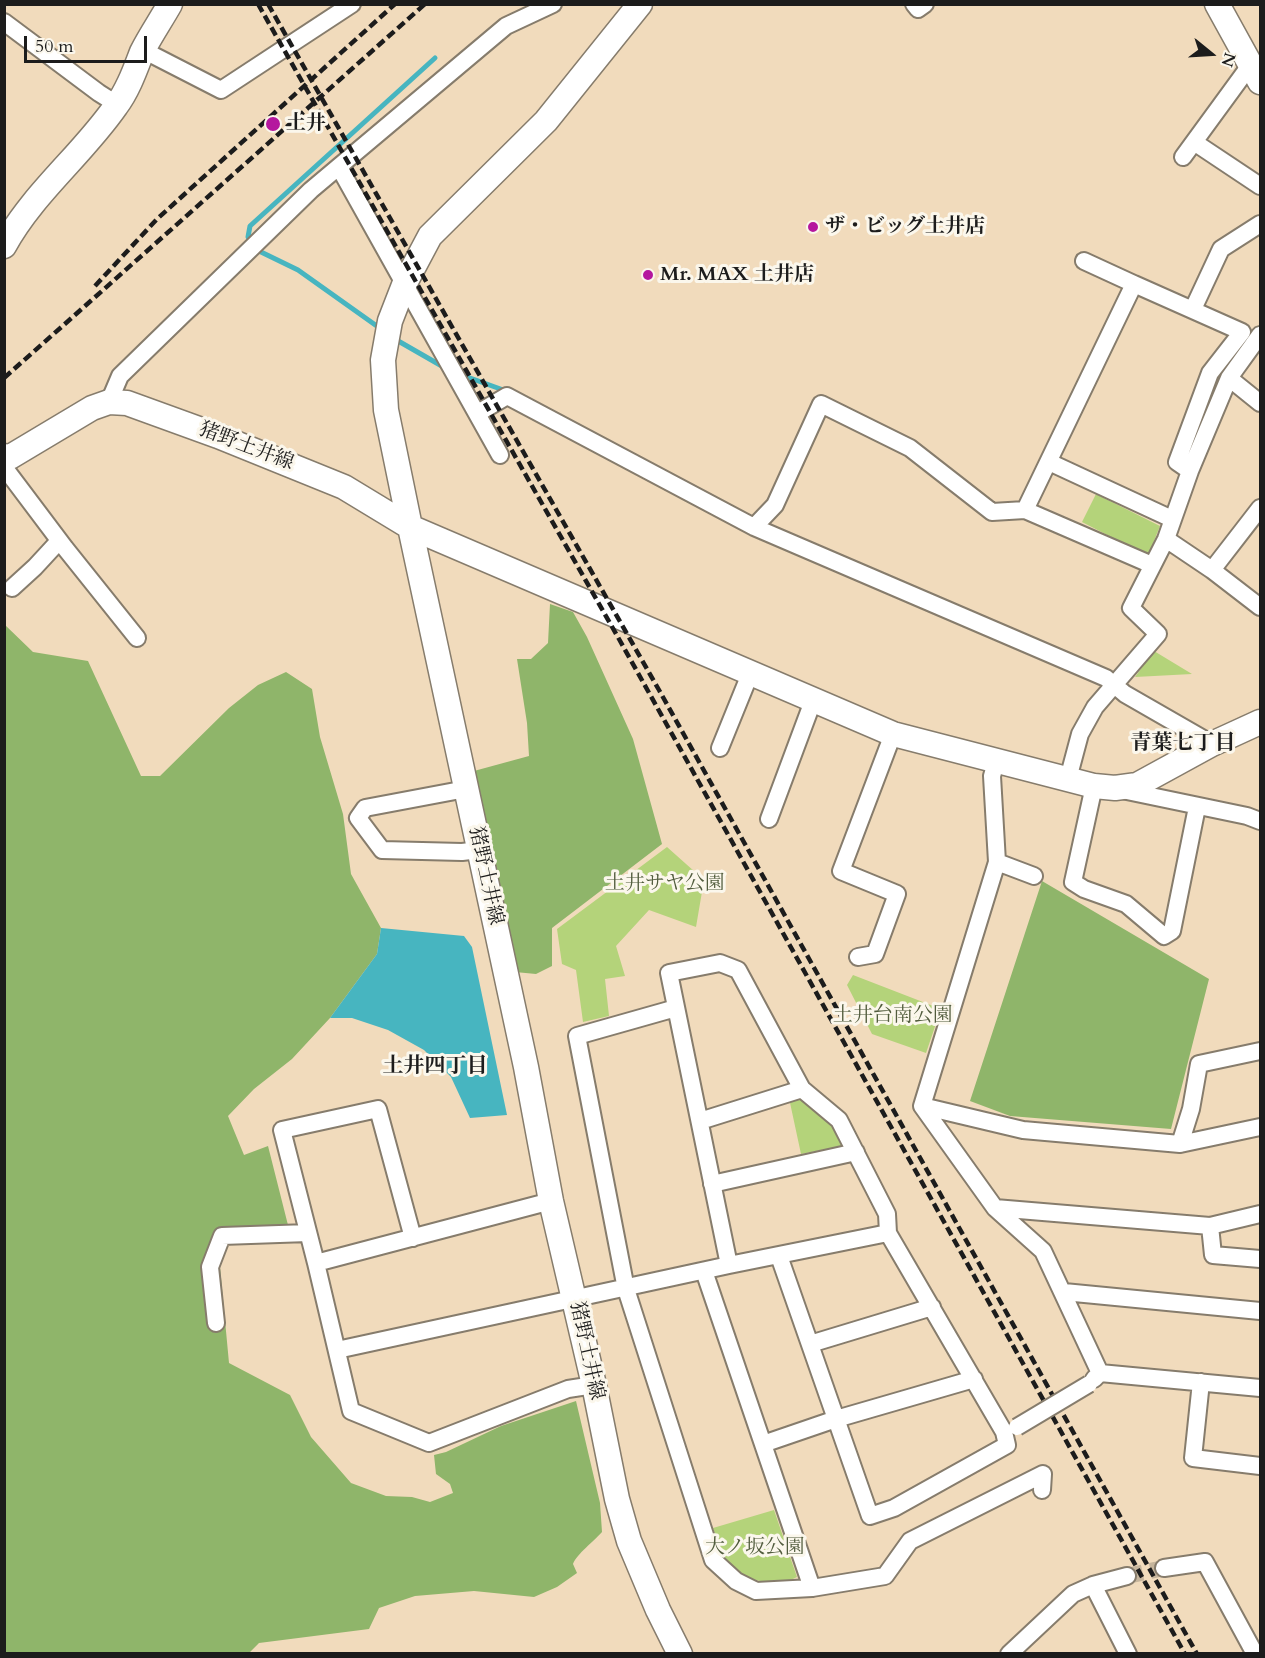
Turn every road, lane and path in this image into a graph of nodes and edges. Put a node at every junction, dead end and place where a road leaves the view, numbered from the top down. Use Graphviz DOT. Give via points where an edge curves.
graph roads {
  1 [pos="170,4"];
  2 [pos="352,4"];
  3 [pos="553,4"];
  4 [pos="640,4"];
  5 [pos="914,4"];
  6 [pos="925,4"];
  7 [pos="1218,4"];
  8 [pos="4,22"];
  9 [pos="143,50"];
  10 [pos="1256,73"];
  11 [pos="117,105"];
  12 [pos="1194,142"];
  13 [pos="1183,157"];
  14 [pos="339,166"];
  15 [pos="1260,186"];
  16 [pos="1260,224"];
  17 [pos="7,234"];
  18 [pos="1084,261"];
  19 [pos="1134,284"];
  20 [pos="404,285"];
  21 [pos="1193,309"];
  22 [pos="1260,335"];
  23 [pos="1229,378"];
  24 [pos="109,402"];
  25 [pos="1260,403"];
  26 [pos="478,412"];
  27 [pos="500,455"];
  28 [pos="6,462"];
  29 [pos="1049,462"];
  30 [pos="1190,471"];
  31 [pos="1260,508"];
  32 [pos="1025,510"];
  33 [pos="1172,519"];
  34 [pos="410,527"];
  35 [pos="754,527"];
  36 [pos="1166,539"];
  37 [pos="59,541"];
  38 [pos="1152,565"];
  39 [pos="1212,570"];
  40 [pos="12,588"];
  41 [pos="1260,607"];
  42 [pos="137,638"];
  43 [pos="750,674"];
  44 [pos="1114,685"];
  45 [pos="813,701"];
  46 [pos="1260,722"];
  47 [pos="892,734"];
  48 [pos="1212,744"];
  49 [pos="720,748"];
  50 [pos="996,762"];
  51 [pos="1068,779"];
  52 [pos="1105,787"];
  53 [pos="466,789"];
  54 [pos="1197,807"];
  55 [pos="769,819"];
  56 [pos="1260,821"];
  57 [pos="479,850"];
  58 [pos="997,862"];
  59 [pos="1034,876"];
  60 [pos="858,957"];
  61 [pos="676,1008"];
  62 [pos="1260,1051"];
  63 [pos="802,1089"];
  64 [pos="922,1106"];
  65 [pos="700,1121"];
  66 [pos="1260,1127"];
  67 [pos="1180,1144"];
  68 [pos="856,1152"];
  69 [pos="712,1184"];
  70 [pos="551,1201"];
  71 [pos="995,1208"];
  72 [pos="1260,1214"];
  73 [pos="1210,1226"];
  74 [pos="308,1233"];
  75 [pos="888,1233"];
  76 [pos="413,1238"];
  77 [pos="779,1256"];
  78 [pos="1260,1259"];
  79 [pos="316,1263"];
  80 [pos="729,1265"];
  81 [pos="704,1272"];
  82 [pos="626,1289"];
  83 [pos="1064,1292"];
  84 [pos="575,1299"];
  85 [pos="932,1307"];
  86 [pos="1260,1311"];
  87 [pos="216,1323"];
  88 [pos="810,1344"];
  89 [pos="337,1350"];
  90 [pos="1094,1378"];
  91 [pos="974,1379"];
  92 [pos="1201,1382"];
  93 [pos="594,1385"];
  94 [pos="1260,1388"];
  95 [pos="836,1419"];
  96 [pos="1010,1429"];
  97 [pos="763,1444"];
  98 [pos="1260,1466"];
  99 [pos="1042,1490"];
  100 [pos="1164,1568"];
  101 [pos="1128,1576"];
  102 [pos="1093,1585"];
  103 [pos="812,1588"];
  104 [pos="680,1653"];
  105 [pos="1009,1653"];
  106 [pos="1128,1653"];
  107 [pos="1255,1653"];
  1 -- 9 [label="main road"];
  2 -- 9 [label="street" via="221,90"];
  3 -- 14 [label="street" via="506,26"];
  4 -- 20 [label="main road" via="546,121 430,236"];
  5 -- 6 [label="street" via="918,9"];
  7 -- 10 [label="main road"];
  8 -- 11 [label="street"];
  9 -- 11 [label="main road"];
  10 -- 12 [label="street"];
  11 -- 17 [label="main road"];
  12 -- 13 [label="street"];
  12 -- 15 [label="street"];
  14 -- 20 [label="street"];
  14 -- 24 [label="street" via="120,376"];
  16 -- 21 [label="street" via="1221,249"];
  18 -- 19 [label="street"];
  19 -- 21 [label="street"];
  19 -- 29 [label="street"];
  20 -- 26 [label="street"];
  20 -- 34 [label="main road" via="384,347 386,410"];
  21 -- 30 [label="street" via="1242,332 1210,373 1177,462"];
  22 -- 23 [label="street"];
  23 -- 25 [label="street"];
  23 -- 30 [label="street"];
  24 -- 28 [label="main road" via="92,408"];
  24 -- 34 [label="main road, 猪野土井線" via="126,403 286,462 344,488"];
  26 -- 27 [label="street"];
  26 -- 35 [label="street" via="507,396"];
  28 -- 37 [label="street"];
  29 -- 32 [label="street"];
  29 -- 33 [label="street"];
  30 -- 33 [label="street"];
  31 -- 39 [label="street"];
  32 -- 35 [label="street" via="992,512 910,448 821,404 776,504"];
  32 -- 38 [label="street"];
  33 -- 36 [label="street"];
  34 -- 43 [label="main road"];
  34 -- 53 [label="main road, 猪野土井線"];
  35 -- 44 [label="street" via="1106,678"];
  36 -- 38 [label="street"];
  36 -- 39 [label="street"];
  37 -- 40 [label="street"];
  37 -- 42 [label="street"];
  38 -- 44 [label="street" via="1131,608 1158,634"];
  39 -- 41 [label="street"];
  43 -- 45 [label="main road"];
  43 -- 49 [label="street"];
  44 -- 48 [label="street"];
  44 -- 51 [label="street" via="1095,707 1080,734"];
  45 -- 47 [label="main road"];
  45 -- 55 [label="street"];
  46 -- 48 [label="main road"];
  47 -- 50 [label="main road"];
  47 -- 60 [label="street" via="841,871 897,894 875,954"];
  48 -- 52 [label="main road" via="1137,785"];
  50 -- 51 [label="main road"];
  50 -- 58 [label="street" via="992,776"];
  51 -- 52 [label="main road"];
  52 -- 54 [label="street"];
  52 -- 54 [label="street" via="1073,882 1126,904 1164,936 1172,931"];
  53 -- 57 [label="main road, 猪野土井線"];
  53 -- 57 [label="street" via="364,808 358,818 382,850"];
  54 -- 56 [label="street"];
  57 -- 70 [label="main road, 猪野土井線"];
  58 -- 59 [label="street"];
  58 -- 64 [label="street"];
  61 -- 63 [label="street" via="669,973 720,963 738,970"];
  61 -- 65 [label="street"];
  61 -- 82 [label="street" via="577,1036"];
  62 -- 67 [label="street" via="1199,1064"];
  63 -- 65 [label="street"];
  63 -- 68 [label="street" via="839,1120"];
  64 -- 67 [label="street" via="1023,1130"];
  64 -- 71 [label="street"];
  65 -- 69 [label="street"];
  66 -- 67 [label="street"];
  68 -- 69 [label="street"];
  68 -- 75 [label="street" via="887,1214"];
  69 -- 80 [label="street"];
  70 -- 76 [label="street"];
  70 -- 84 [label="main road, 猪野土井線"];
  71 -- 73 [label="street"];
  71 -- 83 [label="street" via="1043,1251"];
  72 -- 73 [label="street"];
  73 -- 78 [label="street" via="1213,1256"];
  74 -- 76 [label="street" via="282,1130 378,1109"];
  74 -- 79 [label="street"];
  74 -- 87 [label="street" via="222,1236 210,1267"];
  75 -- 77 [label="street"];
  75 -- 85 [label="street"];
  76 -- 79 [label="street"];
  77 -- 80 [label="street"];
  77 -- 88 [label="street"];
  79 -- 89 [label="street"];
  80 -- 81 [label="street"];
  81 -- 82 [label="street"];
  81 -- 97 [label="street"];
  82 -- 84 [label="street"];
  82 -- 103 [label="street" via="713,1560 736,1581 756,1591"];
  83 -- 86 [label="street"];
  83 -- 90 [label="street"];
  84 -- 89 [label="street"];
  84 -- 93 [label="main road, 猪野土井線"];
  85 -- 88 [label="street"];
  85 -- 91 [label="street"];
  88 -- 95 [label="street"];
  89 -- 93 [label="street" via="351,1412 429,1443 568,1389"];
  90 -- 92 [label="street"];
  90 -- 96 [label="street, bridge"];
  91 -- 95 [label="street"];
  91 -- 96 [label="street"];
  92 -- 94 [label="street"];
  92 -- 98 [label="street" via="1193,1458"];
  93 -- 104 [label="main road, 猪野土井線" via="629,1541"];
  95 -- 96 [label="street" via="870,1516 894,1508 1007,1445"];
  95 -- 97 [label="street"];
  97 -- 103 [label="street"];
  99 -- 103 [label="street" via="1042,1474 910,1541 885,1576"];
  100 -- 107 [label="street" via="1205,1562"];
  101 -- 102 [label="street"];
  102 -- 105 [label="street" via="1073,1594"];
  102 -- 106 [label="street"];
}
